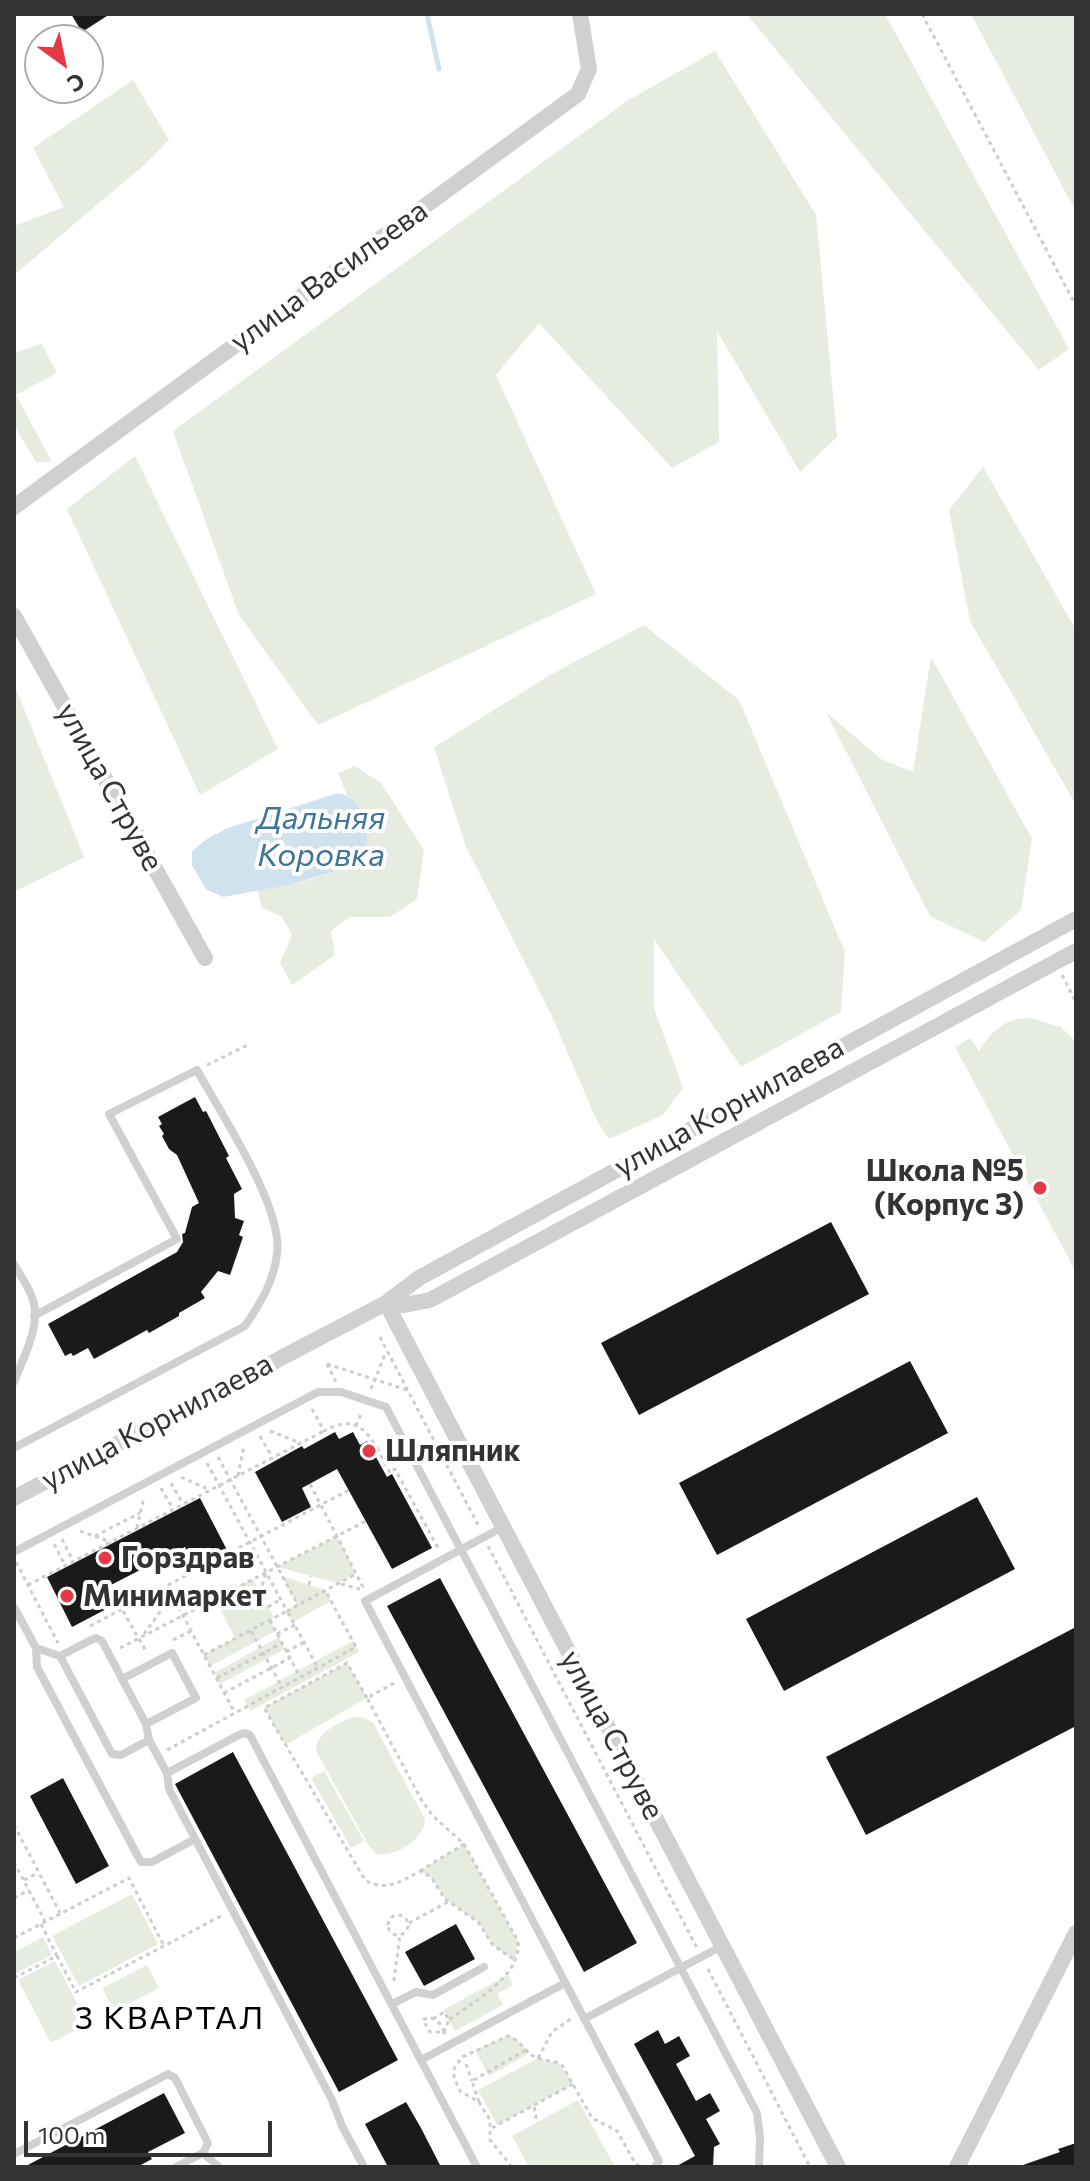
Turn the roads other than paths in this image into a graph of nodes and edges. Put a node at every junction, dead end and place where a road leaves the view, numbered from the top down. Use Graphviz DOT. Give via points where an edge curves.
graph roads {
  1 [pos="580,14"];
  2 [pos="14,507"];
  3 [pos="14,616"];
  4 [pos="1076,919"];
  5 [pos="1076,951"];
  6 [pos="205,958"];
  7 [pos="14,1264"];
  8 [pos="386,1303"];
  9 [pos="34,1316"];
  10 [pos="14,1382"];
  11 [pos="14,1448"];
  12 [pos="14,1498"];
  13 [pos="503,1527"];
  14 [pos="462,1549"];
  15 [pos="14,1552"];
  16 [pos="14,1607"];
  17 [pos="39,1650"];
  18 [pos="60,1656"];
  19 [pos="122,1679"];
  20 [pos="146,1724"];
  21 [pos="149,1740"];
  22 [pos="167,1773"];
  23 [pos="195,1839"];
  24 [pos="1076,1933"];
  25 [pos="722,1946"];
  26 [pos="484,1967"];
  27 [pos="681,1968"];
  28 [pos="565,1983"];
  29 [pos="392,2004"];
  30 [pos="583,2016"];
  31 [pos="421,2060"];
  32 [pos="203,2153"];
  33 [pos="14,2154"];
  34 [pos="176,2167"];
  35 [pos="219,2167"];
  36 [pos="364,2167"];
  37 [pos="477,2167"];
  38 [pos="655,2167"];
  39 [pos="759,2167"];
  40 [pos="838,2167"];
  41 [pos="957,2167"];
  1 -- 2 [label="street, улица Васильева" via="589,69 578,94"];
  3 -- 6 [label="street, улица Струве"];
  4 -- 8 [label="street, улица Корнилаева" via="419,1278"];
  5 -- 8 [label="street, улица Корнилаева" via="430,1300"];
  7 -- 9 [label="lane" via="34,1300"];
  8 -- 12 [label="street, улица Корнилаева"];
  8 -- 13 [label="street, улица Струве"];
  9 -- 10 [label="lane"];
  9 -- 11 [label="lane" via="177,1239 109,1114 197,1070 269,1202 276,1227 278,1252 261,1302 245,1326"];
  13 -- 14 [label="lane"];
  13 -- 25 [label="street, улица Струве"];
  14 -- 15 [label="lane" via="386,1407 328,1390"];
  14 -- 27 [label="lane"];
  14 -- 28 [label="lane" via="365,1601"];
  16 -- 17 [label="lane"];
  17 -- 18 [label="lane"];
  17 -- 23 [label="lane" via="37,1667 137,1858 146,1864"];
  18 -- 19 [label="lane" via="96,1638"];
  18 -- 21 [label="lane" via="112,1754 121,1755"];
  19 -- 20 [label="lane"];
  19 -- 20 [label="lane" via="172,1653 178,1664 196,1698"];
  20 -- 21 [label="lane"];
  21 -- 22 [label="lane"];
  22 -- 23 [label="lane" via="169,1789"];
  22 -- 29 [label="lane" via="239,1735 250,1735"];
  23 -- 36 [label="lane"];
  24 -- 41 [label="street"];
  25 -- 27 [label="lane"];
  25 -- 40 [label="street, улица Струве"];
  26 -- 29 [label="lane" via="433,1995 416,1992"];
  27 -- 30 [label="lane"];
  27 -- 39 [label="lane" via="757,2113"];
  28 -- 30 [label="lane"];
  28 -- 31 [label="lane"];
  29 -- 31 [label="lane"];
  30 -- 38 [label="lane" via="659,2161"];
  31 -- 37 [label="lane"];
  32 -- 33 [label="lane" via="207,2139 168,2074"];
  32 -- 34 [label="lane"];
  32 -- 35 [label="lane"];
}
